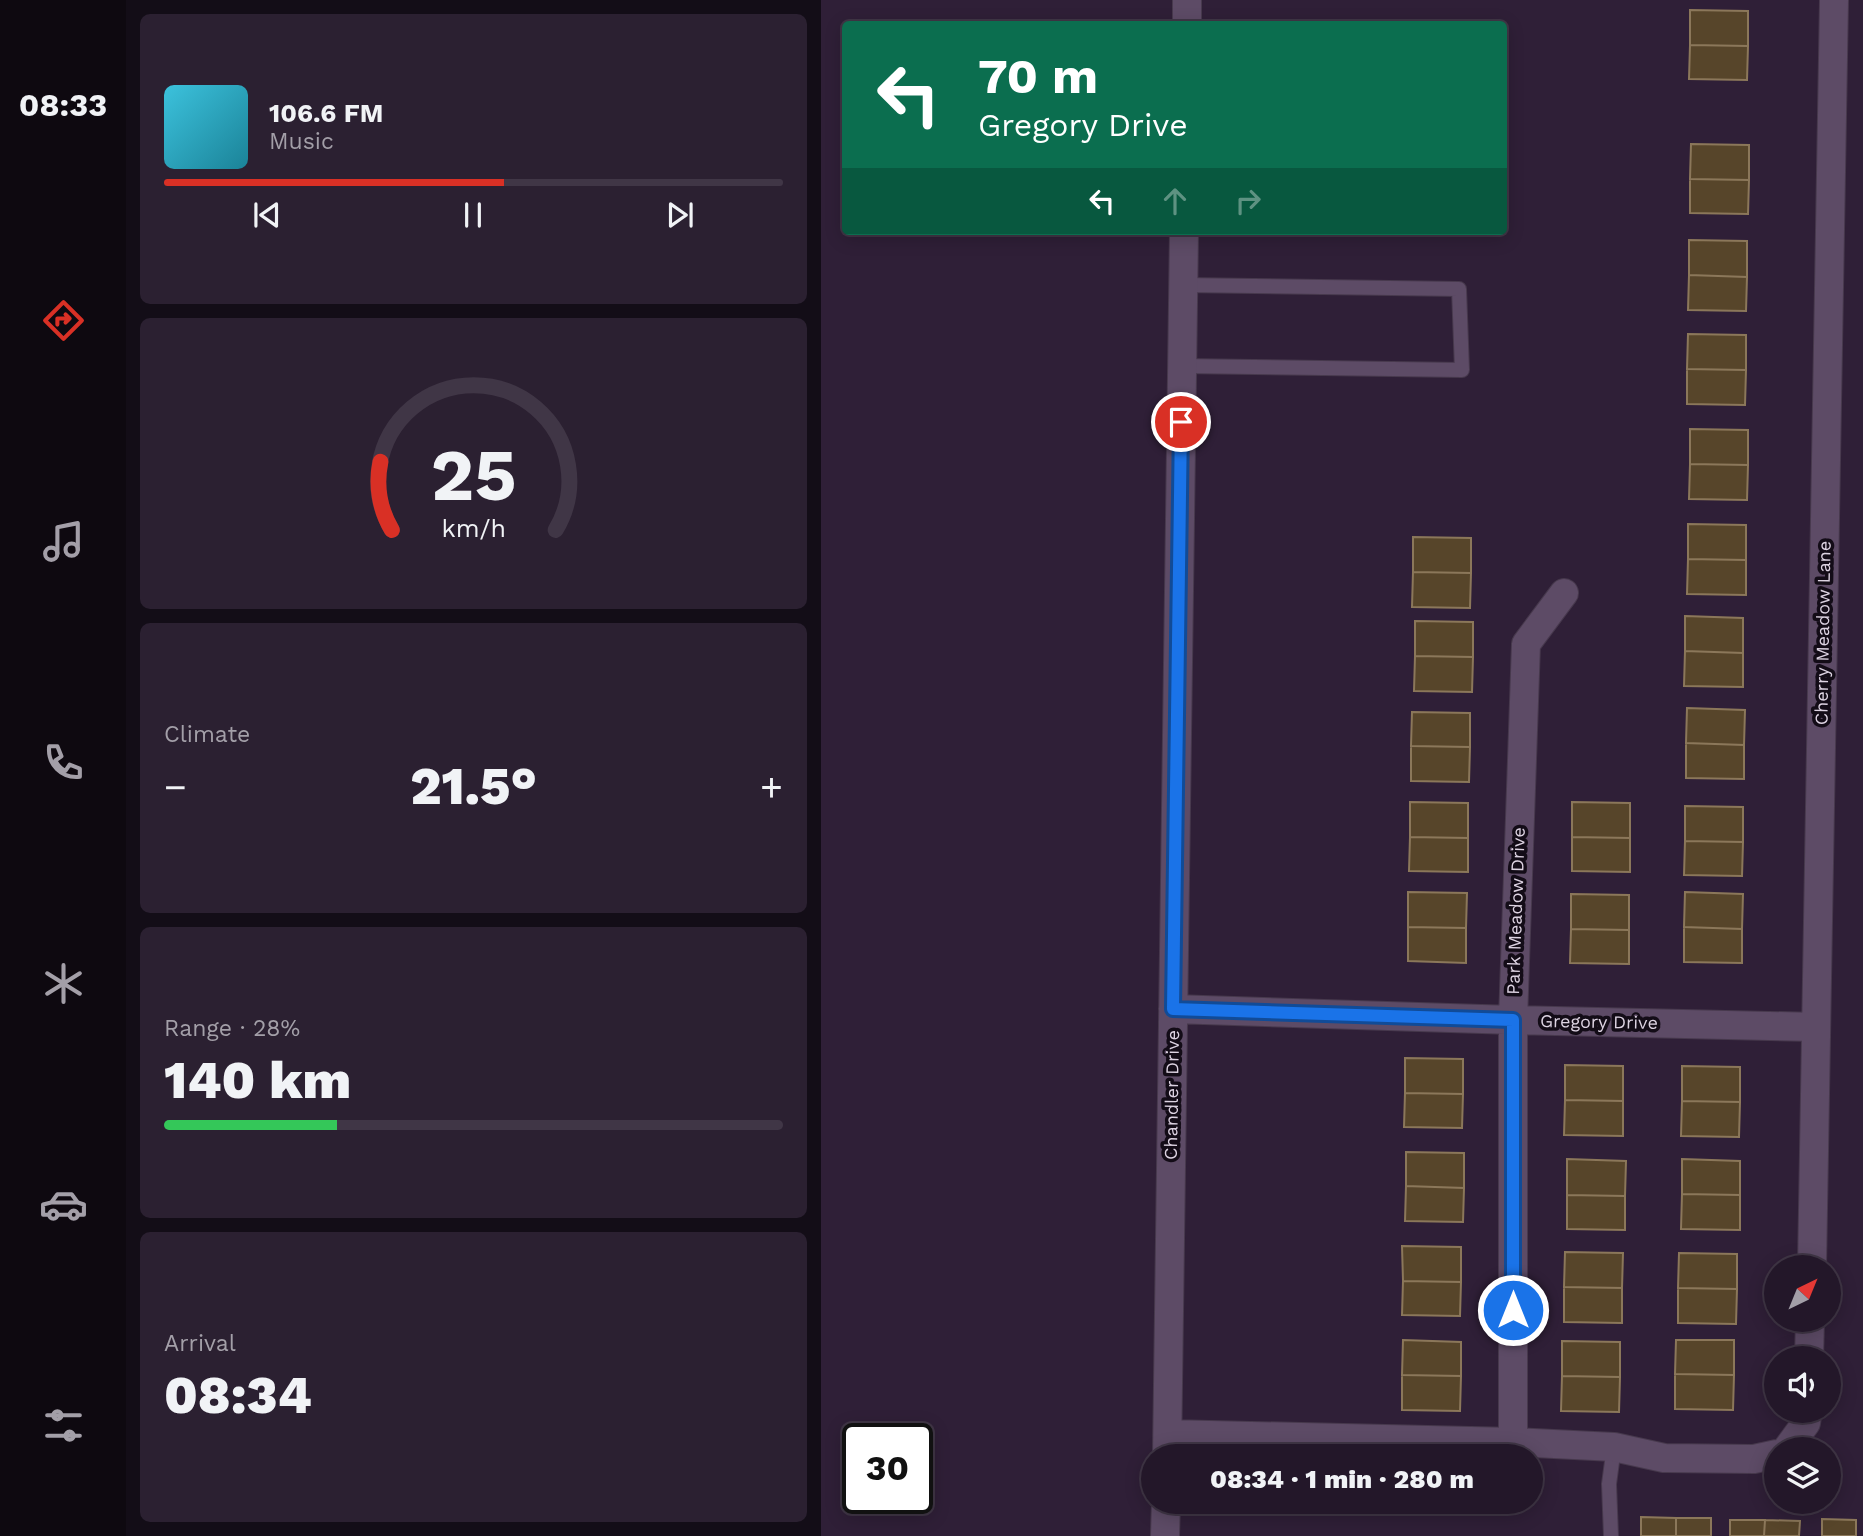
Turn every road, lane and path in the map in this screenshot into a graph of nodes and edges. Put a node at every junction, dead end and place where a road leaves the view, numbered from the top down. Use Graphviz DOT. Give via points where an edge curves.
graph roads {
  1 [pos="1187,0"];
  2 [pos="1834,0"];
  3 [pos="1187,21"];
  4 [pos="1184,235"];
  5 [pos="1183,285"];
  6 [pos="1182,366"];
  7 [pos="1564,593"];
  8 [pos="1173,1009"];
  9 [pos="1513,1020"];
  10 [pos="1816,1027"];
  11 [pos="1812,1255"];
  12 [pos="1513,1442"];
  13 [pos="1168,1444"];
  14 [pos="1283,1444"];
  15 [pos="1614,1447"];
  16 [pos="1764,1457"];
  17 [pos="1166,1514"];
  18 [pos="1165,1536"];
  19 [pos="1611,1536"];
  1 -- 3 [label="street"];
  2 -- 10 [label="street, Cherry Meadow Lane"];
  4 -- 5 [label="street, Chandler Drive"];
  5 -- 6 [label="street, Chandler Drive"];
  5 -- 6 [label="lane" via="1459,289 1463,370"];
  6 -- 8 [label="street, Chandler Drive"];
  7 -- 9 [label="street, Park Meadow Drive" via="1526,644"];
  8 -- 9 [label="street, Gregory Drive"];
  8 -- 13 [label="street, Chandler Drive"];
  9 -- 10 [label="street, Gregory Drive"];
  9 -- 12 [label="street, Park Meadow Drive"];
  10 -- 11 [label="street, Cherry Meadow Lane"];
  12 -- 14 [label="street"];
  12 -- 15 [label="street"];
  15 -- 16 [label="street" via="1664,1458"];
  15 -- 19 [label="lane" via="1609,1484"];
  17 -- 18 [label="street"];
}
